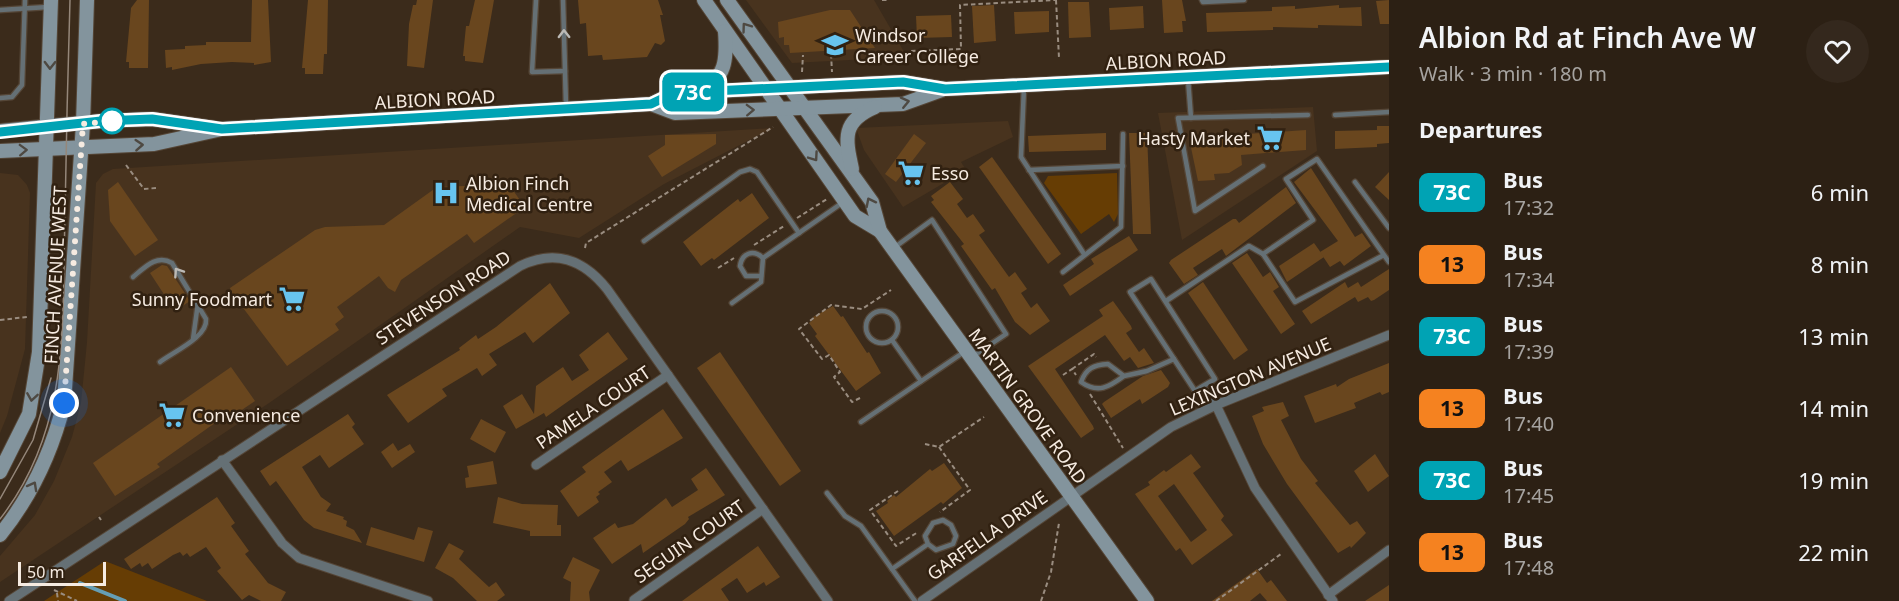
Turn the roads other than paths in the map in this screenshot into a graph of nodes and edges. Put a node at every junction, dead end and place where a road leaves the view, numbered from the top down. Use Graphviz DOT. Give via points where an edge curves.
graph roads {
  1 [pos="25,0"];
  2 [pos="87,0"];
  3 [pos="537,0"];
  4 [pos="563,0"];
  5 [pos="704,0"];
  6 [pos="727,0"];
  7 [pos="1202,0"];
  8 [pos="1244,0"];
  9 [pos="51,3"];
  10 [pos="25,9"];
  11 [pos="0,10"];
  12 [pos="724,29"];
  13 [pos="1389,67"];
  14 [pos="565,71"];
  15 [pos="1188,76"];
  16 [pos="1024,84"];
  17 [pos="790,88"];
  18 [pos="766,89"];
  19 [pos="945,89"];
  20 [pos="692,92"];
  21 [pos="0,98"];
  22 [pos="651,104"];
  23 [pos="879,105"];
  24 [pos="805,108"];
  25 [pos="566,109"];
  26 [pos="780,109"];
  27 [pos="1389,112"];
  28 [pos="1308,115"];
  29 [pos="1335,115"];
  30 [pos="1191,118"];
  31 [pos="83,124"];
  32 [pos="47,127"];
  33 [pos="222,129"];
  34 [pos="0,132"];
  35 [pos="1123,134"];
  36 [pos="81,148"];
  37 [pos="45,150"];
  38 [pos="0,151"];
  39 [pos="1123,166"];
  40 [pos="1263,166"];
  41 [pos="1029,170"];
  42 [pos="854,177"];
  43 [pos="1356,182"];
  44 [pos="844,201"];
  45 [pos="1389,228"];
  46 [pos="880,231"];
  47 [pos="799,233"];
  48 [pos="644,241"];
  49 [pos="893,248"];
  50 [pos="1084,254"];
  51 [pos="1263,254"];
  52 [pos="1384,255"];
  53 [pos="763,258"];
  54 [pos="1389,262"];
  55 [pos="1063,272"];
  56 [pos="132,276"];
  57 [pos="761,276"];
  58 [pos="1166,301"];
  59 [pos="198,303"];
  60 [pos="732,303"];
  61 [pos="1389,335"];
  62 [pos="193,339"];
  63 [pos="892,340"];
  64 [pos="968,354"];
  65 [pos="1174,359"];
  66 [pos="160,362"];
  67 [pos="668,375"];
  68 [pos="1124,376"];
  69 [pos="921,381"];
  70 [pos="1203,387"];
  71 [pos="1216,405"];
  72 [pos="861,422"];
  73 [pos="222,460"];
  74 [pos="536,465"];
  75 [pos="0,472"];
  76 [pos="827,493"];
  77 [pos="1070,496"];
  78 [pos="763,509"];
  79 [pos="0,535"];
  80 [pos="928,544"];
  81 [pos="1389,550"];
  82 [pos="892,569"];
  83 [pos="1331,598"];
  84 [pos="634,600"];
  85 [pos="9,601"];
  86 [pos="428,601"];
  87 [pos="828,601"];
  88 [pos="915,601"];
  89 [pos="922,601"];
  90 [pos="1147,601"];
  1 -- 10 [label="lane"];
  2 -- 31 [label="main road, FINCH AVENUE WEST"];
  3 -- 14 [label="lane" via="532,72"];
  14 -- 4 [label="lane, one-way"];
  5 -- 12 [label="main road, MARTIN GROVE ROAD"];
  17 -- 6 [label="main road, MARTIN GROVE ROAD, one-way"];
  7 -- 8 [label="lane"];
  9 -- 10 [label="lane"];
  9 -- 32 [label="main road, FINCH AVENUE WEST, one-way"];
  10 -- 11 [label="lane"];
  10 -- 21 [label="lane" via="22,85 12,97"];
  12 -- 18 [label="main road, MARTIN GROVE ROAD"];
  12 -- 20 [label="main road" via="726,56 722,74"];
  13 -- 15 [label="main road, ALBION ROAD"];
  14 -- 25 [label="lane"];
  15 -- 16 [label="main road, ALBION ROAD"];
  15 -- 30 [label="lane"];
  16 -- 19 [label="main road, ALBION ROAD"];
  16 -- 41 [label="lane" via="1021,157"];
  17 -- 18 [label="main road, ALBION ROAD"];
  17 -- 19 [label="main road, ALBION ROAD" via="903,82"];
  17 -- 24 [label="main road, MARTIN GROVE ROAD"];
  18 -- 20 [label="main road, ALBION ROAD"];
  18 -- 26 [label="main road, MARTIN GROVE ROAD"];
  23 -- 19 [label="main road, ALBION ROAD, one-way" via="903,104"];
  20 -- 22 [label="main road, ALBION ROAD" via="674,93"];
  22 -- 25 [label="main road, ALBION ROAD"];
  22 -- 26 [label="main road, ALBION ROAD, one-way" via="675,113"];
  23 -- 24 [label="main road, ALBION ROAD"];
  23 -- 42 [label="main road" via="860,115 849,127 846,143"];
  24 -- 26 [label="main road, ALBION ROAD"];
  24 -- 42 [label="main road, MARTIN GROVE ROAD"];
  25 -- 33 [label="main road, ALBION ROAD"];
  26 -- 44 [label="main road, MARTIN GROVE ROAD, one-way"];
  27 -- 29 [label="lane"];
  28 -- 30 [label="lane"];
  30 -- 40 [label="lane" via="1178,118 1195,212"];
  31 -- 32 [label="main road, ALBION ROAD"];
  31 -- 33 [label="main road, ALBION ROAD" via="152,119"];
  31 -- 36 [label="main road, FINCH AVENUE WEST"];
  32 -- 34 [label="main road, ALBION ROAD"];
  32 -- 37 [label="main road, FINCH AVENUE WEST"];
  36 -- 33 [label="main road, ALBION ROAD, one-way" via="154,144"];
  35 -- 39 [label="lane"];
  36 -- 37 [label="main road, ALBION ROAD"];
  79 -- 36 [label="main road, FINCH AVENUE WEST, one-way" via="35,484 55,441 64,403"];
  38 -- 37 [label="main road, ALBION ROAD, one-way"];
  37 -- 75 [label="main road, FINCH AVENUE WEST, one-way" via="39,352 29,414"];
  39 -- 41 [label="lane"];
  39 -- 50 [label="lane" via="1121,227"];
  41 -- 50 [label="lane"];
  46 -- 42 [label="main road, MARTIN GROVE ROAD, one-way" via="872,202"];
  43 -- 45 [label="lane"];
  44 -- 46 [label="main road, MARTIN GROVE ROAD" via="855,216"];
  44 -- 47 [label="lane"];
  46 -- 49 [label="main road, MARTIN GROVE ROAD"];
  47 -- 48 [label="lane" via="757,172 750,169 740,172"];
  47 -- 53 [label="lane"];
  49 -- 64 [label="main road, MARTIN GROVE ROAD"];
  49 -- 64 [label="lane" via="932,220 1006,334"];
  50 -- 55 [label="lane"];
  51 -- 52 [label="lane" via="1295,302"];
  51 -- 52 [label="lane" via="1313,220 1286,179 1317,159"];
  51 -- 58 [label="lane" via="1249,246"];
  52 -- 54 [label="lane"];
  53 -- 57 [label="lane"];
  53 -- 57 [label="lane" via="748,254 740,266 746,276"];
  59 -- 56 [label="lane, one-way" via="172,263 165,259 155,260"];
  57 -- 60 [label="lane" via="757,286"];
  58 -- 65 [label="lane" via="1151,279 1130,292"];
  58 -- 70 [label="lane" via="1215,379"];
  59 -- 62 [label="lane"];
  59 -- 62 [label="lane" via="207,324"];
  61 -- 71 [label="street, LEXINGTON AVENUE"];
  62 -- 66 [label="lane"];
  63 -- 63 [label="lane" via="898,326 894,316 884,311 873,314 866,326 869,336 881,343"];
  63 -- 69 [label="lane"];
  64 -- 69 [label="lane"];
  64 -- 77 [label="main road, MARTIN GROVE ROAD"];
  65 -- 68 [label="lane"];
  65 -- 70 [label="lane" via="1195,391"];
  67 -- 73 [label="street, STEVENSON ROAD" via="598,277 577,261 544,257 520,266"];
  67 -- 74 [label="street, PAMELA COURT"];
  67 -- 78 [label="street, STEVENSON ROAD"];
  68 -- 68 [label="lane" via="1108,364 1101,364 1084,373 1081,382 1090,388 1108,388"];
  69 -- 72 [label="lane"];
  70 -- 71 [label="lane"];
  71 -- 77 [label="street, LEXINGTON AVENUE" via="1171,427"];
  71 -- 83 [label="street" via="1254,488"];
  73 -- 85 [label="street, STEVENSON ROAD"];
  73 -- 86 [label="street" via="282,543 299,558"];
  76 -- 82 [label="lane" via="845,516 861,526"];
  77 -- 89 [label="street, GARFELLA DRIVE"];
  77 -- 90 [label="main road, MARTIN GROVE ROAD"];
  78 -- 84 [label="street, SEGUIN COURT"];
  78 -- 87 [label="street, STEVENSON ROAD"];
  80 -- 80 [label="lane" via="936,550 953,544 956,536 951,525 943,520 933,523 925,536"];
  80 -- 82 [label="lane"];
  81 -- 83 [label="street"];
  82 -- 88 [label="lane"];
}
